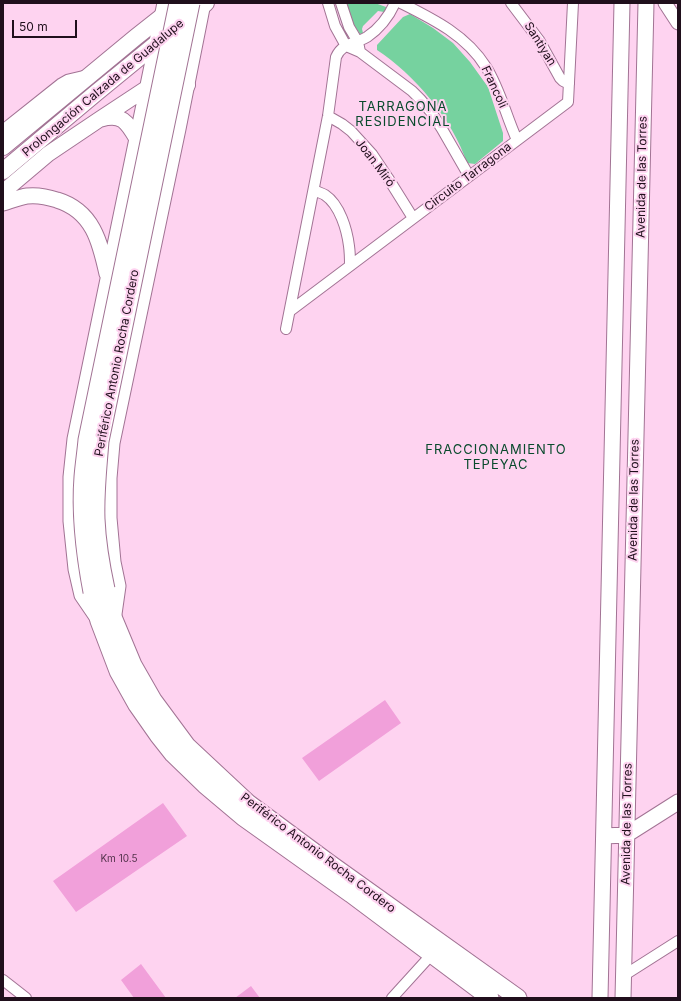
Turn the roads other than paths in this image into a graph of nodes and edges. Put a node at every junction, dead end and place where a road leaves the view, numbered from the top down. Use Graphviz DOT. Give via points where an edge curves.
graph roads {
  1 [pos="179,3"];
  2 [pos="330,3"];
  3 [pos="341,3"];
  4 [pos="395,3"];
  5 [pos="401,3"];
  6 [pos="511,3"];
  7 [pos="573,3"];
  8 [pos="622,3"];
  9 [pos="646,3"];
  10 [pos="665,3"];
  11 [pos="200,4"];
  12 [pos="163,10"];
  13 [pos="678,23"];
  14 [pos="349,27"];
  15 [pos="339,32"];
  16 [pos="136,37"];
  17 [pos="358,42"];
  18 [pos="156,44"];
  19 [pos="346,46"];
  20 [pos="360,52"];
  21 [pos="86,78"];
  22 [pos="569,84"];
  23 [pos="619,84"];
  24 [pos="187,85"];
  25 [pos="644,86"];
  26 [pos="147,88"];
  27 [pos="328,116"];
  28 [pos="141,118"];
  29 [pos="100,119"];
  30 [pos="178,129"];
  31 [pos="3,133"];
  32 [pos="137,139"];
  33 [pos="517,140"];
  34 [pos="3,146"];
  35 [pos="3,171"];
  36 [pos="469,176"];
  37 [pos="314,190"];
  38 [pos="3,192"];
  39 [pos="3,203"];
  40 [pos="413,218"];
  41 [pos="350,266"];
  42 [pos="108,280"];
  43 [pos="290,311"];
  44 [pos="286,329"];
  45 [pos="99,591"];
  46 [pos="106,619"];
  47 [pos="678,802"];
  48 [pos="626,835"];
  49 [pos="604,836"];
  50 [pos="678,941"];
  51 [pos="432,954"];
  52 [pos="601,976"];
  53 [pos="623,976"];
  54 [pos="3,980"];
  55 [pos="26,998"];
  56 [pos="392,998"];
  57 [pos="490,998"];
  58 [pos="518,998"];
  59 [pos="600,998"];
  60 [pos="623,998"];
  1 -- 12 [label="main road, Prolongación Calzada de Guadalupe"];
  1 -- 45 [label="highway, Periférico Antonio Rocha Cordero, bridge" via="87,440 82,520 88,567"];
  2 -- 15 [label="street" via="333,20"];
  3 -- 14 [label="street"];
  4 -- 17 [label="street" via="386,20"];
  5 -- 33 [label="street, Francoli" via="438,22 472,49 486,66 494,82"];
  6 -- 22 [label="street, Santiyan" via="539,40 563,81"];
  7 -- 22 [label="street, Circuito Tarragona"];
  8 -- 23 [label="main road, Avenida de las Torres"];
  9 -- 25 [label="main road, Avenida de las Torres"];
  10 -- 13 [label="street"];
  11 -- 18 [label="main road, Prolongación Calzada de Guadalupe"];
  11 -- 24 [label="main road"];
  11 -- 45 [label="highway, Periférico Antonio Rocha Cordero, bridge" via="100,441 96,478 96,519 101,565"];
  12 -- 16 [label="main road, Prolongación Calzada de Guadalupe"];
  12 -- 18 [label="main road"];
  14 -- 15 [label="street"];
  14 -- 17 [label="street"];
  15 -- 19 [label="street"];
  16 -- 18 [label="main road"];
  16 -- 21 [label="main road, Prolongación Calzada de Guadalupe"];
  17 -- 19 [label="street"];
  17 -- 20 [label="street"];
  18 -- 24 [label="main road" via="171,57"];
  18 -- 26 [label="main road"];
  18 -- 35 [label="main road, Prolongación Calzada de Guadalupe"];
  19 -- 20 [label="street"];
  19 -- 27 [label="street" via="336,57"];
  20 -- 36 [label="street" via="420,99 442,129"];
  21 -- 31 [label="main road, Prolongación Calzada de Guadalupe" via="62,86"];
  21 -- 34 [label="main road, Prolongación Calzada de Guadalupe"];
  22 -- 33 [label="street, Circuito Tarragona" via="568,102"];
  23 -- 25 [label="main road"];
  23 -- 49 [label="main road, Avenida de las Torres"];
  24 -- 30 [label="main road"];
  25 -- 48 [label="main road, Avenida de las Torres"];
  26 -- 28 [label="main road"];
  26 -- 29 [label="main road"];
  27 -- 37 [label="street"];
  27 -- 40 [label="street, Joan Miró" via="351,131 372,154"];
  28 -- 30 [label="main road" via="148,105 165,104 174,112"];
  28 -- 32 [label="main road"];
  29 -- 32 [label="main road" via="110,116 122,119 130,126"];
  29 -- 38 [label="main road" via="48,154"];
  30 -- 46 [label="main road" via="112,443 109,518 118,586"];
  32 -- 42 [label="main road"];
  33 -- 36 [label="street, Circuito Tarragona"];
  36 -- 40 [label="street, Circuito Tarragona"];
  37 -- 41 [label="street" via="326,196 342,218 349,246"];
  37 -- 43 [label="street"];
  39 -- 42 [label="main road" via="27,196 49,197 67,203 80,212 90,222 97,237"];
  40 -- 41 [label="street, Circuito Tarragona"];
  41 -- 43 [label="street, Circuito Tarragona"];
  42 -- 46 [label="main road" via="75,439 71,477 71,521 77,576 82,595"];
  43 -- 44 [label="street"];
  45 -- 46 [label="highway, Periférico Antonio Rocha Cordero"];
  46 -- 51 [label="highway, Periférico Antonio Rocha Cordero" via="118,671 133,698 173,754 243,817"];
  46 -- 58 [label="highway, Periférico Antonio Rocha Cordero" via="153,700 187,746 248,803"];
  47 -- 48 [label="main road"];
  48 -- 49 [label="main road"];
  48 -- 53 [label="main road, Avenida de las Torres"];
  49 -- 52 [label="main road, Avenida de las Torres"];
  50 -- 53 [label="street"];
  51 -- 56 [label="street"];
  51 -- 57 [label="highway, Periférico Antonio Rocha Cordero"];
  52 -- 53 [label="main road"];
  52 -- 59 [label="main road, Avenida de las Torres"];
  53 -- 60 [label="main road, Avenida de las Torres"];
  54 -- 55 [label="street"];
}
